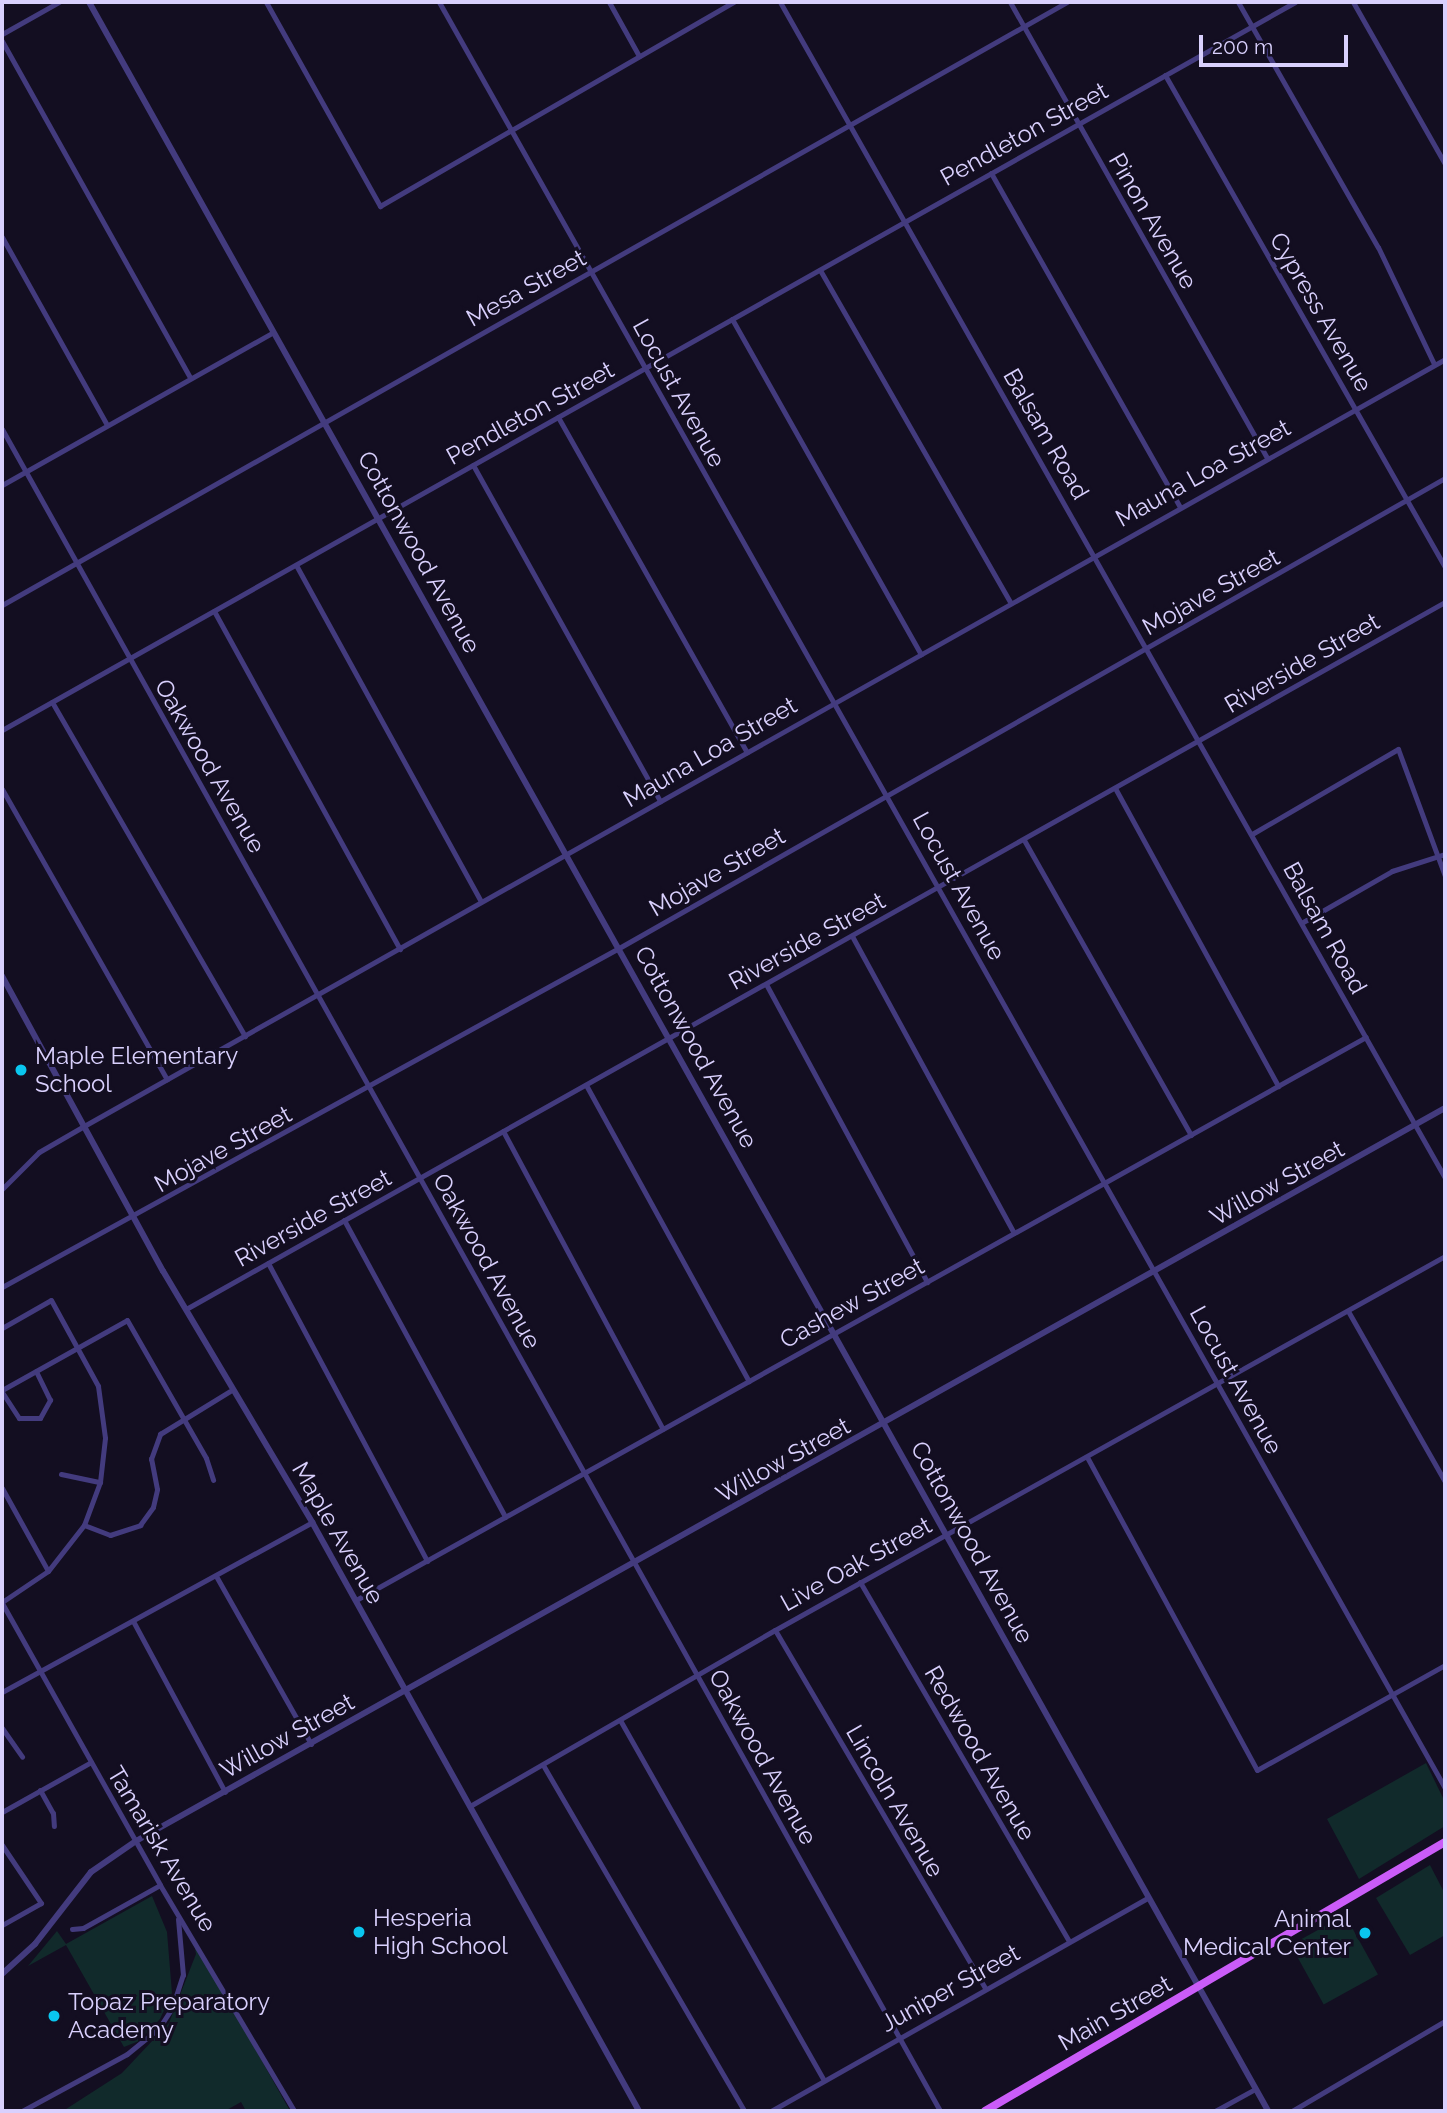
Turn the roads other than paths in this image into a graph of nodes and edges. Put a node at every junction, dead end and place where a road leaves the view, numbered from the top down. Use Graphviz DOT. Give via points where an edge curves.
graph roads {
  1 [pos="59,2"];
  2 [pos="89,2"];
  3 [pos="266,2"];
  4 [pos="439,2"];
  5 [pos="609,2"];
  6 [pos="734,2"];
  7 [pos="780,2"];
  8 [pos="1010,2"];
  9 [pos="1068,2"];
  10 [pos="1238,2"];
  11 [pos="1295,2"];
  12 [pos="1353,2"];
  13 [pos="1252,26"];
  14 [pos="1024,27"];
  15 [pos="2,34"];
  16 [pos="2,41"];
  17 [pos="639,55"];
  18 [pos="1165,75"];
  19 [pos="851,124"];
  20 [pos="1078,124"];
  21 [pos="512,130"];
  22 [pos="1445,164"];
  23 [pos="991,173"];
  24 [pos="905,221"];
  25 [pos="2,237"];
  26 [pos="820,270"];
  27 [pos="591,272"];
  28 [pos="732,319"];
  29 [pos="273,332"];
  30 [pos="1445,359"];
  31 [pos="1434,363"];
  32 [pos="645,368"];
  33 [pos="190,378"];
  34 [pos="1355,408"];
  35 [pos="558,417"];
  36 [pos="324,423"];
  37 [pos="107,425"];
  38 [pos="2,429"];
  39 [pos="1267,458"];
  40 [pos="472,465"];
  41 [pos="26,471"];
  42 [pos="1445,478"];
  43 [pos="2,485"];
  44 [pos="1409,500"];
  45 [pos="1180,507"];
  46 [pos="378,518"];
  47 [pos="1094,554"];
  48 [pos="76,562"];
  49 [pos="296,565"];
  50 [pos="1445,567"];
  51 [pos="1445,602"];
  52 [pos="1011,603"];
  53 [pos="2,604"];
  54 [pos="214,611"];
  55 [pos="1146,649"];
  56 [pos="921,654"];
  57 [pos="128,659"];
  58 [pos="832,701"];
  59 [pos="52,702"];
  60 [pos="2,730"];
  61 [pos="1200,740"];
  62 [pos="747,751"];
  63 [pos="1115,788"];
  64 [pos="2,789"];
  65 [pos="887,795"];
  66 [pos="660,801"];
  67 [pos="1252,834"];
  68 [pos="1024,840"];
  69 [pos="1445,854"];
  70 [pos="567,855"];
  71 [pos="1438,856"];
  72 [pos="1445,876"];
  73 [pos="939,887"];
  74 [pos="481,901"];
  75 [pos="1303,922"];
  76 [pos="852,936"];
  77 [pos="619,948"];
  78 [pos="400,949"];
  79 [pos="2,976"];
  80 [pos="766,985"];
  81 [pos="319,993"];
  82 [pos="245,1036"];
  83 [pos="1366,1037"];
  84 [pos="669,1038"];
  85 [pos="167,1079"];
  86 [pos="586,1084"];
  87 [pos="1279,1086"];
  88 [pos="369,1087"];
  89 [pos="1445,1108"];
  90 [pos="84,1126"];
  91 [pos="1418,1126"];
  92 [pos="503,1131"];
  93 [pos="1191,1135"];
  94 [pos="420,1178"];
  95 [pos="1445,1178"];
  96 [pos="1106,1182"];
  97 [pos="2,1189"];
  98 [pos="134,1218"];
  99 [pos="344,1220"];
  100 [pos="1014,1233"];
  101 [pos="1445,1256"];
  102 [pos="268,1263"];
  103 [pos="1156,1272"];
  104 [pos="927,1282"];
  105 [pos="2,1287"];
  106 [pos="186,1309"];
  107 [pos="1348,1311"];
  108 [pos="2,1328"];
  109 [pos="834,1334"];
  110 [pos="78,1347"];
  111 [pos="36,1371"];
  112 [pos="749,1381"];
  113 [pos="1217,1383"];
  114 [pos="2,1391"];
  115 [pos="230,1391"];
  116 [pos="182,1418"];
  117 [pos="885,1424"];
  118 [pos="663,1429"];
  119 [pos="1087,1457"];
  120 [pos="586,1472"];
  121 [pos="61,1474"];
  122 [pos="213,1480"];
  123 [pos="100,1482"];
  124 [pos="1445,1482"];
  125 [pos="2,1488"];
  126 [pos="505,1517"];
  127 [pos="312,1522"];
  128 [pos="84,1525"];
  129 [pos="947,1536"];
  130 [pos="427,1561"];
  131 [pos="636,1564"];
  132 [pos="48,1571"];
  133 [pos="216,1576"];
  134 [pos="860,1583"];
  135 [pos="356,1600"];
  136 [pos="2,1603"];
  137 [pos="133,1621"];
  138 [pos="775,1630"];
  139 [pos="1445,1665"];
  140 [pos="39,1672"];
  141 [pos="698,1675"];
  142 [pos="2,1692"];
  143 [pos="406,1693"];
  144 [pos="1394,1694"];
  145 [pos="620,1720"];
  146 [pos="2,1728"];
  147 [pos="311,1744"];
  148 [pos="22,1757"];
  149 [pos="91,1762"];
  150 [pos="543,1765"];
  151 [pos="1445,1788"];
  152 [pos="40,1790"];
  153 [pos="225,1792"];
  154 [pos="470,1806"];
  155 [pos="2,1812"];
  156 [pos="54,1826"];
  157 [pos="136,1840"];
  158 [pos="1445,1842"];
  159 [pos="2,1845"];
  160 [pos="160,1885"];
  161 [pos="1148,1898"];
  162 [pos="178,1915"];
  163 [pos="2,1925"];
  164 [pos="72,1929"];
  165 [pos="1069,1941"];
  166 [pos="2,1974"];
  167 [pos="1197,1987"];
  168 [pos="986,1989"];
  169 [pos="1445,2021"];
  170 [pos="899,2037"];
  171 [pos="824,2080"];
  172 [pos="1255,2089"];
  173 [pos="22,2111"];
  174 [pos="295,2111"];
  175 [pos="639,2111"];
  176 [pos="744,2111"];
  177 [pos="771,2111"];
  178 [pos="940,2111"];
  179 [pos="985,2111"];
  180 [pos="1215,2111"];
  181 [pos="1268,2111"];
  182 [pos="1292,2111"];
  1 -- 15 [label="street"];
  2 -- 29 [label="street, Cottonwood Avenue"];
  3 -- 21 [label="street" via="380,206"];
  4 -- 21 [label="street, Locust Avenue"];
  5 -- 17 [label="street"];
  6 -- 17 [label="street"];
  7 -- 19 [label="street, Balsam Road"];
  8 -- 14 [label="street, Pinon Avenue"];
  9 -- 14 [label="street, Mesa Street"];
  10 -- 13 [label="street"];
  11 -- 13 [label="street, Pendleton Street"];
  12 -- 22 [label="street"];
  13 -- 18 [label="street, Pendleton Street"];
  13 -- 31 [label="street" via="1378,247"];
  14 -- 19 [label="street, Mesa Street"];
  14 -- 20 [label="street, Pinon Avenue"];
  16 -- 33 [label="street"];
  17 -- 21 [label="street"];
  18 -- 20 [label="street, Pendleton Street"];
  18 -- 34 [label="street, Cypress Avenue"];
  19 -- 24 [label="street, Balsam Road"];
  19 -- 27 [label="street, Mesa Street"];
  20 -- 23 [label="street, Pendleton Street"];
  20 -- 39 [label="street, Pinon Avenue"];
  21 -- 27 [label="street, Locust Avenue"];
  23 -- 24 [label="street, Pendleton Street"];
  23 -- 45 [label="street"];
  24 -- 26 [label="street, Pendleton Street"];
  24 -- 47 [label="street, Balsam Road"];
  25 -- 37 [label="street"];
  26 -- 28 [label="street, Pendleton Street"];
  26 -- 52 [label="street"];
  27 -- 32 [label="street, Locust Avenue"];
  27 -- 36 [label="street, Mesa Street"];
  28 -- 32 [label="street, Pendleton Street"];
  28 -- 56 [label="street"];
  29 -- 33 [label="street"];
  29 -- 36 [label="street, Cottonwood Avenue"];
  30 -- 31 [label="street, Mauna Loa Street"];
  31 -- 34 [label="street, Mauna Loa Street"];
  32 -- 35 [label="street, Pendleton Street"];
  32 -- 58 [label="street, Locust Avenue"];
  33 -- 37 [label="street"];
  34 -- 39 [label="street, Mauna Loa Street"];
  34 -- 44 [label="street, Cypress Avenue"];
  35 -- 40 [label="street, Pendleton Street"];
  35 -- 62 [label="street"];
  36 -- 46 [label="street, Cottonwood Avenue"];
  36 -- 48 [label="street, Mesa Street"];
  37 -- 41 [label="street"];
  38 -- 41 [label="street, Oakwood Avenue"];
  39 -- 45 [label="street, Mauna Loa Street"];
  40 -- 46 [label="street, Pendleton Street"];
  40 -- 66 [label="street"];
  41 -- 43 [label="street"];
  41 -- 48 [label="street, Oakwood Avenue"];
  42 -- 44 [label="street, Mojave Street"];
  44 -- 50 [label="street, Cypress Avenue"];
  44 -- 55 [label="street, Mojave Street"];
  45 -- 47 [label="street, Mauna Loa Street"];
  46 -- 49 [label="street, Pendleton Street"];
  46 -- 70 [label="street, Cottonwood Avenue"];
  47 -- 52 [label="street, Mauna Loa Street"];
  47 -- 55 [label="street, Balsam Road"];
  48 -- 53 [label="street, Mesa Street"];
  48 -- 57 [label="street, Oakwood Avenue"];
  49 -- 54 [label="street, Pendleton Street"];
  49 -- 74 [label="street"];
  51 -- 61 [label="street, Riverside Street"];
  52 -- 56 [label="street, Mauna Loa Street"];
  54 -- 57 [label="street, Pendleton Street"];
  54 -- 78 [label="street"];
  55 -- 61 [label="street, Balsam Road"];
  55 -- 65 [label="street, Mojave Street"];
  56 -- 58 [label="street, Mauna Loa Street"];
  57 -- 59 [label="street, Pendleton Street"];
  57 -- 81 [label="street, Oakwood Avenue"];
  58 -- 62 [label="street, Mauna Loa Street"];
  58 -- 65 [label="street, Locust Avenue"];
  59 -- 60 [label="street, Pendleton Street"];
  59 -- 82 [label="street"];
  61 -- 63 [label="street, Riverside Street"];
  61 -- 67 [label="street, Balsam Road"];
  62 -- 66 [label="street, Mauna Loa Street"];
  63 -- 68 [label="street, Riverside Street"];
  63 -- 87 [label="street"];
  64 -- 85 [label="street"];
  65 -- 73 [label="street, Locust Avenue"];
  65 -- 77 [label="street, Mojave Street"];
  66 -- 70 [label="street, Mauna Loa Street"];
  67 -- 71 [label="street" via="1398,749"];
  67 -- 75 [label="street, Balsam Road"];
  68 -- 73 [label="street, Riverside Street"];
  68 -- 93 [label="street"];
  69 -- 71 [label="street"];
  70 -- 74 [label="street, Mauna Loa Street"];
  70 -- 77 [label="street, Cottonwood Avenue"];
  71 -- 72 [label="street"];
  71 -- 75 [label="street" via="1392,871"];
  73 -- 76 [label="street, Riverside Street"];
  73 -- 96 [label="street, Locust Avenue"];
  74 -- 78 [label="street, Mauna Loa Street"];
  75 -- 83 [label="street, Balsam Road"];
  76 -- 80 [label="street, Riverside Street"];
  76 -- 100 [label="street"];
  77 -- 84 [label="street, Cottonwood Avenue"];
  77 -- 88 [label="street, Mojave Street"];
  78 -- 81 [label="street, Mauna Loa Street"];
  79 -- 90 [label="street, Maple Avenue"];
  80 -- 84 [label="street, Riverside Street"];
  80 -- 104 [label="street"];
  81 -- 82 [label="street, Mauna Loa Street"];
  81 -- 88 [label="street, Oakwood Avenue"];
  82 -- 85 [label="street, Mauna Loa Street"];
  83 -- 87 [label="street, Cashew Street"];
  83 -- 91 [label="street, Balsam Road"];
  84 -- 86 [label="street, Riverside Street"];
  84 -- 109 [label="street, Cottonwood Avenue"];
  85 -- 90 [label="street, Mauna Loa Street"];
  86 -- 92 [label="street, Riverside Street"];
  86 -- 112 [label="street"];
  87 -- 93 [label="street, Cashew Street"];
  88 -- 94 [label="street, Oakwood Avenue"];
  88 -- 98 [label="street, Mojave Street"];
  89 -- 91 [label="street, Willow Street"];
  90 -- 97 [label="street, Mauna Loa Street" via="38,1152"];
  90 -- 98 [label="street, Maple Avenue"];
  91 -- 95 [label="street, Balsam Road"];
  91 -- 103 [label="street, Willow Street"];
  92 -- 94 [label="street, Riverside Street"];
  92 -- 118 [label="street"];
  93 -- 96 [label="street, Cashew Street"];
  94 -- 99 [label="street, Riverside Street"];
  94 -- 120 [label="street, Oakwood Avenue"];
  96 -- 100 [label="street, Cashew Street"];
  96 -- 103 [label="street, Locust Avenue"];
  98 -- 105 [label="street, Mojave Street"];
  98 -- 106 [label="street, Maple Avenue"];
  99 -- 102 [label="street, Riverside Street"];
  99 -- 126 [label="street"];
  100 -- 104 [label="street, Cashew Street"];
  101 -- 107 [label="street, Live Oak Street"];
  102 -- 106 [label="street, Riverside Street"];
  102 -- 130 [label="street"];
  103 -- 113 [label="street, Locust Avenue"];
  103 -- 117 [label="street, Willow Street"];
  104 -- 109 [label="street, Cashew Street"];
  106 -- 115 [label="street, Maple Avenue"];
  107 -- 113 [label="street, Live Oak Street"];
  107 -- 124 [label="street"];
  108 -- 110 [label="street" via="51,1300"];
  109 -- 112 [label="street, Cashew Street"];
  109 -- 117 [label="street, Cottonwood Avenue"];
  110 -- 111 [label="street"];
  110 -- 116 [label="street" via="127,1320"];
  110 -- 123 [label="street" via="98,1386 105,1438"];
  111 -- 114 [label="street"];
  111 -- 114 [label="street" via="50,1399 40,1418 19,1418"];
  112 -- 118 [label="street, Cashew Street"];
  113 -- 119 [label="street, Live Oak Street"];
  113 -- 144 [label="street, Locust Avenue"];
  115 -- 116 [label="street"];
  115 -- 127 [label="street, Maple Avenue"];
  116 -- 122 [label="street"];
  116 -- 128 [label="street" via="160,1434 153,1449 157,1489 147,1517 134,1530 110,1535"];
  117 -- 129 [label="street, Cottonwood Avenue"];
  117 -- 131 [label="street, Willow Street"];
  118 -- 120 [label="street, Cashew Street"];
  119 -- 129 [label="street, Live Oak Street"];
  119 -- 144 [label="street" via="1258,1770"];
  120 -- 126 [label="street, Cashew Street"];
  120 -- 131 [label="street, Oakwood Avenue"];
  121 -- 123 [label="street"];
  123 -- 128 [label="street"];
  125 -- 132 [label="street"];
  126 -- 130 [label="street, Cashew Street"];
  127 -- 133 [label="street"];
  127 -- 135 [label="street, Maple Avenue"];
  128 -- 132 [label="street"];
  129 -- 134 [label="street, Live Oak Street"];
  129 -- 161 [label="street, Cottonwood Avenue"];
  130 -- 135 [label="street, Cashew Street"];
  131 -- 141 [label="street, Oakwood Avenue"];
  131 -- 143 [label="street, Willow Street"];
  132 -- 136 [label="street"];
  133 -- 137 [label="street"];
  133 -- 147 [label="street"];
  134 -- 138 [label="street, Live Oak Street"];
  134 -- 165 [label="street, Redwood Avenue"];
  135 -- 143 [label="street, Maple Avenue"];
  136 -- 140 [label="street, Tamarisk Avenue"];
  137 -- 140 [label="street"];
  137 -- 153 [label="street"];
  138 -- 141 [label="street, Live Oak Street"];
  138 -- 168 [label="street, Lincoln Avenue"];
  139 -- 144 [label="street"];
  140 -- 142 [label="street"];
  140 -- 149 [label="street, Tamarisk Avenue"];
  141 -- 145 [label="street, Live Oak Street"];
  141 -- 170 [label="street, Oakwood Avenue"];
  143 -- 147 [label="street, Willow Street"];
  143 -- 154 [label="street, Maple Avenue"];
  144 -- 151 [label="street, Locust Avenue"];
  145 -- 150 [label="street, Live Oak Street"];
  145 -- 171 [label="street"];
  146 -- 148 [label="street"];
  147 -- 153 [label="street, Willow Street"];
  149 -- 152 [label="street"];
  149 -- 157 [label="street, Tamarisk Avenue"];
  150 -- 154 [label="street, Live Oak Street"];
  150 -- 176 [label="street"];
  152 -- 155 [label="street"];
  152 -- 156 [label="street" via="53,1812"];
  153 -- 157 [label="street, Willow Street"];
  154 -- 175 [label="street, Maple Avenue"];
  157 -- 160 [label="street, Tamarisk Avenue"];
  157 -- 166 [label="street" via="91,1872 35,1944"];
  158 -- 167 [label="main road, Main Street"];
  159 -- 163 [label="street" via="41,1903"];
  160 -- 162 [label="street, Tamarisk Avenue"];
  160 -- 164 [label="street" via="83,1928"];
  161 -- 165 [label="street, Juniper Street"];
  161 -- 167 [label="street, Cottonwood Avenue"];
  162 -- 173 [label="street" via="183,1975 172,2008 159,2028 127,2054"];
  162 -- 174 [label="street, Tamarisk Avenue"];
  165 -- 168 [label="street, Juniper Street"];
  167 -- 172 [label="street, Cottonwood Avenue"];
  167 -- 179 [label="main road, Main Street"];
  168 -- 170 [label="street, Juniper Street"];
  169 -- 182 [label="street"];
  170 -- 171 [label="street, Juniper Street"];
  170 -- 178 [label="street, Oakwood Avenue"];
  171 -- 177 [label="street, Juniper Street"];
  172 -- 180 [label="street"];
  172 -- 181 [label="street, Cottonwood Avenue"];
}
